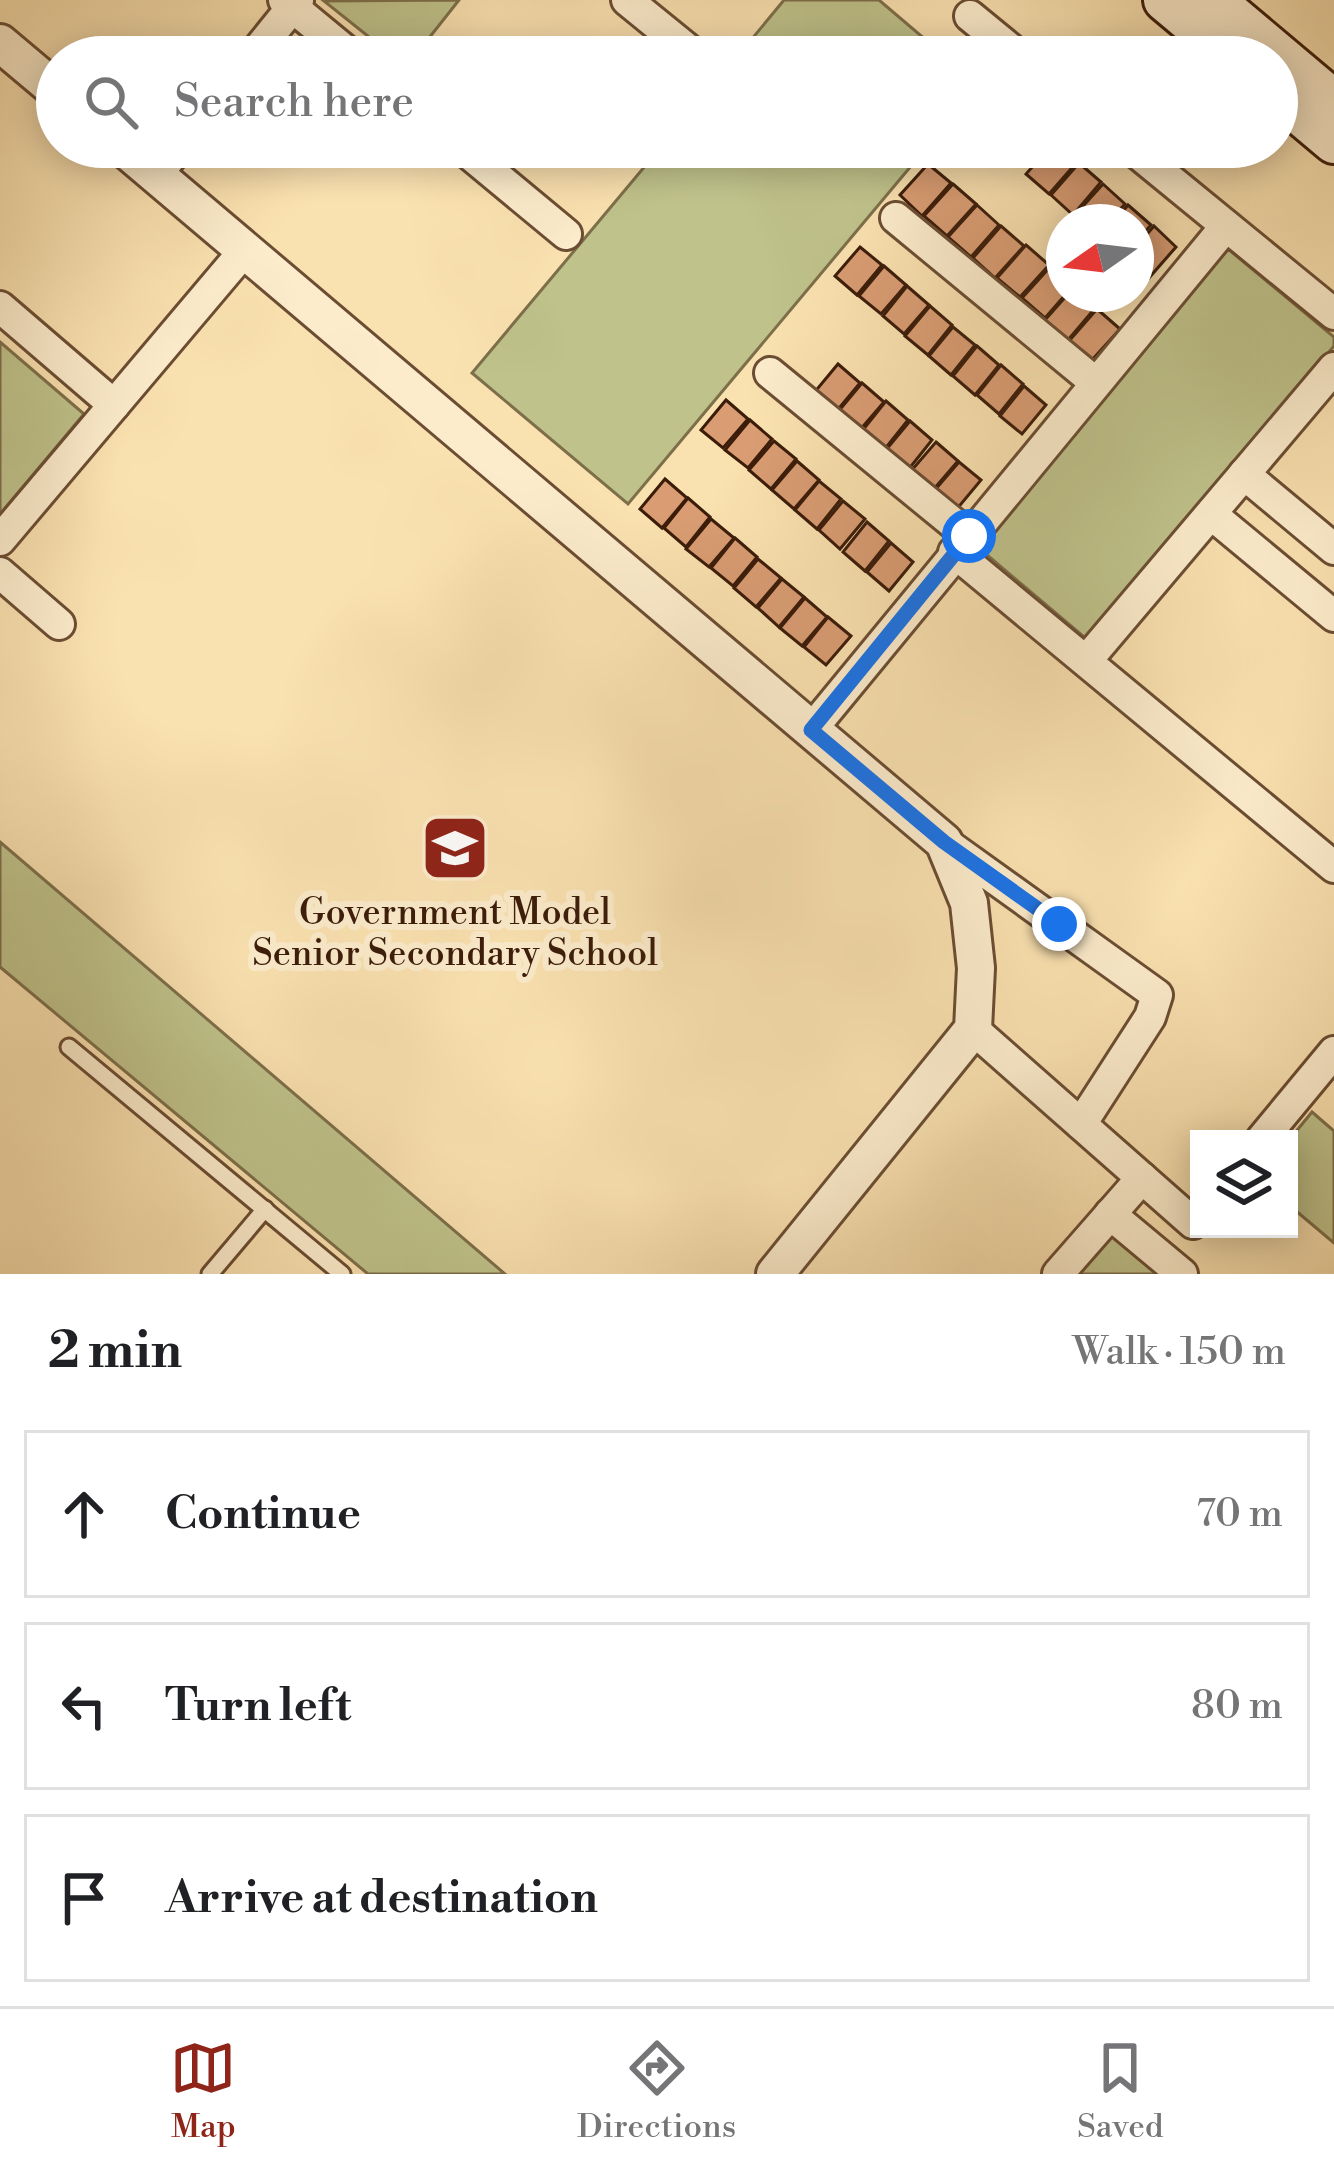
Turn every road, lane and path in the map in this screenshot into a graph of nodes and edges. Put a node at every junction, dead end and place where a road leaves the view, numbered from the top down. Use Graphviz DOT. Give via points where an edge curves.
graph roads {
  1 [pos="627,0"];
  2 [pos="1165,0"];
  3 [pos="1213,0"];
  4 [pos="292,2"];
  5 [pos="970,16"];
  6 [pos="267,36"];
  7 [pos="330,36"];
  8 [pos="671,36"];
  9 [pos="994,36"];
  10 [pos="1208,36"];
  11 [pos="1256,36"];
  12 [pos="0,43"];
  13 [pos="1298,72"];
  14 [pos="36,73"];
  15 [pos="1334,102"];
  16 [pos="1298,112"];
  17 [pos="1334,142"];
  18 [pos="174,168"];
  19 [pos="486,168"];
  20 [pos="1156,168"];
  21 [pos="896,218"];
  22 [pos="1226,226"];
  23 [pos="566,234"];
  24 [pos="244,250"];
  25 [pos="0,307"];
  26 [pos="1334,314"];
  27 [pos="1334,368"];
  28 [pos="770,373"];
  29 [pos="1096,383"];
  30 [pos="114,405"];
  31 [pos="1244,474"];
  32 [pos="1211,514"];
  33 [pos="0,540"];
  34 [pos="962,544"];
  35 [pos="1334,549"];
  36 [pos="0,573"];
  37 [pos="1334,616"];
  38 [pos="59,624"];
  39 [pos="1086,662"];
  40 [pos="811,730"];
  41 [pos="944,842"];
  42 [pos="1334,867"];
  43 [pos="973,1029"];
  44 [pos="69,1047"];
  45 [pos="1334,1052"];
  46 [pos="1081,1124"];
  47 [pos="1269,1130"];
  48 [pos="1142,1178"];
  49 [pos="265,1209"];
  50 [pos="1111,1214"];
  51 [pos="1190,1214"];
  52 [pos="1190,1231"];
  53 [pos="1173,1266"];
  54 [pos="209,1274"];
  55 [pos="342,1274"];
  56 [pos="775,1274"];
  57 [pos="1058,1274"];
  1 -- 8 [label="street"];
  2 -- 10 [label="main road"];
  3 -- 11 [label="main road"];
  4 -- 6 [label="street"];
  4 -- 7 [label="street"];
  5 -- 9 [label="street"];
  12 -- 14 [label="street"];
  13 -- 15 [label="main road"];
  16 -- 17 [label="main road"];
  18 -- 24 [label="street"];
  19 -- 23 [label="street"];
  20 -- 22 [label="street"];
  21 -- 29 [label="street"];
  22 -- 26 [label="street"];
  22 -- 29 [label="street"];
  24 -- 30 [label="street"];
  24 -- 40 [label="street"];
  25 -- 30 [label="street"];
  27 -- 31 [label="street"];
  28 -- 34 [label="street"];
  29 -- 34 [label="street"];
  30 -- 33 [label="street"];
  31 -- 32 [label="street"];
  31 -- 35 [label="street"];
  32 -- 37 [label="street"];
  32 -- 39 [label="street"];
  34 -- 39 [label="street"];
  34 -- 40 [label="street"];
  36 -- 38 [label="street"];
  39 -- 42 [label="street"];
  40 -- 41 [label="street"];
  41 -- 43 [label="street" via="969,903"];
  41 -- 46 [label="street" via="1156,995"];
  43 -- 46 [label="street"];
  43 -- 56 [label="street"];
  44 -- 49 [label="lane"];
  45 -- 47 [label="street"];
  46 -- 48 [label="street"];
  48 -- 50 [label="street"];
  48 -- 51 [label="street"];
  49 -- 54 [label="lane"];
  49 -- 55 [label="lane"];
  50 -- 53 [label="street"];
  50 -- 57 [label="street"];
  52 -- 53 [label="street"];
}
